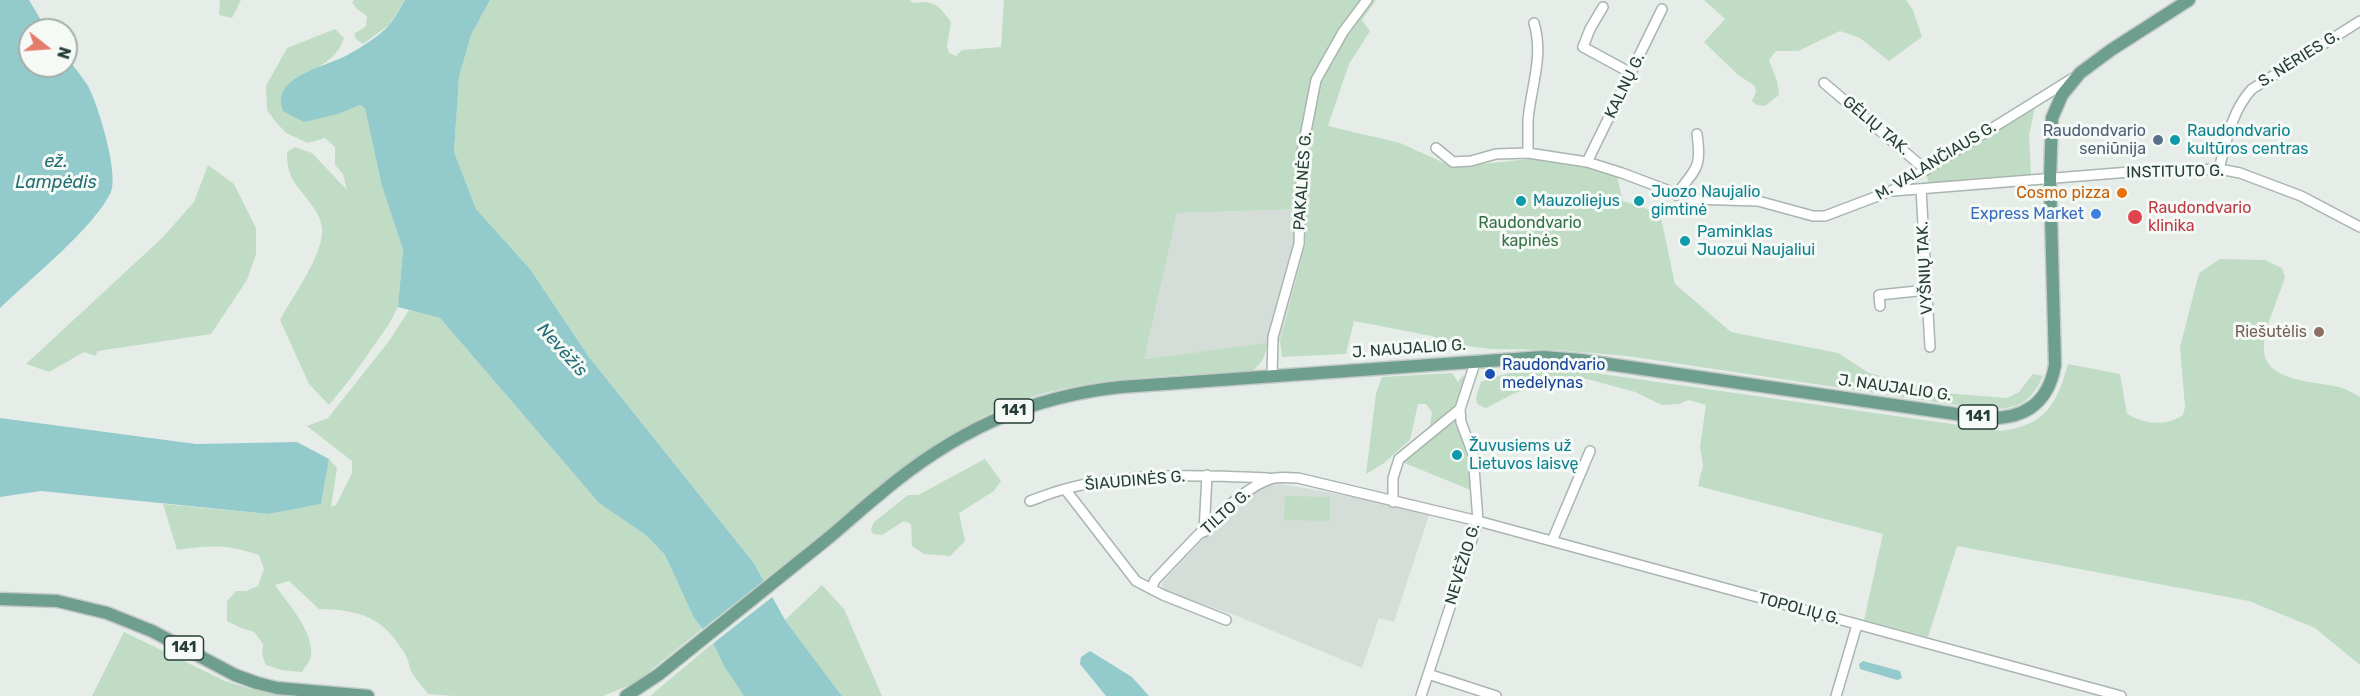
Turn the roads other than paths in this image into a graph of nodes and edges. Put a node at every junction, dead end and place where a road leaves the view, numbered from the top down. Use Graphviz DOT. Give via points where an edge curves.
graph roads {
  1 [pos="1367,0"];
  2 [pos="2189,0"];
  3 [pos="1603,7"];
  4 [pos="1662,9"];
  5 [pos="2360,21"];
  6 [pos="1534,23"];
  7 [pos="1631,73"];
  8 [pos="2080,73"];
  9 [pos="1824,83"];
  10 [pos="1697,134"];
  11 [pos="1436,148"];
  12 [pos="1528,153"];
  13 [pos="1587,162"];
  14 [pos="1926,170"];
  15 [pos="2218,170"];
  16 [pos="2050,178"];
  17 [pos="1921,189"];
  18 [pos="1891,192"];
  19 [pos="1676,195"];
  20 [pos="2360,227"];
  21 [pos="1927,290"];
  22 [pos="1880,306"];
  23 [pos="1930,347"];
  24 [pos="1476,360"];
  25 [pos="1272,375"];
  26 [pos="1461,409"];
  27 [pos="1590,451"];
  28 [pos="1207,475"];
  29 [pos="1273,478"];
  30 [pos="1065,489"];
  31 [pos="1030,501"];
  32 [pos="1393,502"];
  33 [pos="1478,521"];
  34 [pos="1204,532"];
  35 [pos="1552,541"];
  36 [pos="1151,589"];
  37 [pos="0,599"];
  38 [pos="1226,620"];
  39 [pos="1857,625"];
  40 [pos="1428,674"];
  41 [pos="368,696"];
  42 [pos="626,696"];
  43 [pos="1420,696"];
  44 [pos="1496,696"];
  45 [pos="1836,696"];
  46 [pos="2121,696"];
  1 -- 25 [label="street, PAKALNĖS G." via="1343,32 1316,80 1302,152 1299,244 1273,338"];
  2 -- 8 [label="main road, J. NAUJALIO G. / 141"];
  3 -- 7 [label="street" via="1584,47"];
  4 -- 7 [label="street, KALNŲ G."];
  5 -- 15 [label="street, S. NĖRIES G." via="2252,89 2231,126"];
  6 -- 12 [label="street" via="1539,55 1528,120"];
  7 -- 13 [label="street, KALNŲ G."];
  8 -- 14 [label="street, M. VALANČIAUS G."];
  8 -- 16 [label="main road, J. NAUJALIO G. / 141" via="2062,95 2052,118"];
  9 -- 14 [label="street, GĖLIŲ TAK."];
  10 -- 19 [label="street" via="1699,164"];
  11 -- 12 [label="street, M. VALANČIAUS G." via="1453,162"];
  12 -- 13 [label="street, M. VALANČIAUS G."];
  13 -- 19 [label="street, M. VALANČIAUS G."];
  14 -- 18 [label="street, M. VALANČIAUS G."];
  15 -- 16 [label="street, INSTITUTO G."];
  15 -- 20 [label="street, INSTITUTO G." via="2240,173 2301,196"];
  16 -- 17 [label="street, INSTITUTO G."];
  16 -- 24 [label="main road, J. NAUJALIO G. / 141" via="2055,365 2050,386 2037,403 2012,417 1984,418 1560,357"];
  17 -- 18 [label="street, INSTITUTO G."];
  17 -- 21 [label="street, VYŠNIŲ TAK."];
  18 -- 19 [label="street, M. VALANČIAUS G." via="1825,216 1758,201 1703,201"];
  21 -- 22 [label="street" via="1878,295"];
  21 -- 23 [label="street, VYŠNIŲ TAK."];
  24 -- 25 [label="main road, J. NAUJALIO G. / 141"];
  24 -- 26 [label="street, NEVĖŽIO G."];
  25 -- 42 [label="main road, 141" via="1067,394 1018,409 971,430 881,493 675,662"];
  26 -- 32 [label="street" via="1399,459 1393,478"];
  26 -- 33 [label="street, NEVĖŽIO G." via="1461,422 1476,468"];
  27 -- 35 [label="street"];
  28 -- 29 [label="street, ŠIAUDINĖS G."];
  28 -- 30 [label="street, ŠIAUDINĖS G." via="1115,480"];
  28 -- 34 [label="street, ŠIAUDINĖS G."];
  29 -- 32 [label="street, TILTO G." via="1298,478"];
  29 -- 34 [label="street, TILTO G." via="1237,498"];
  30 -- 31 [label="street, ŠIAUDINĖS G."];
  30 -- 36 [label="street" via="1136,581"];
  32 -- 33 [label="street, TILTO G."];
  33 -- 35 [label="street, TOPOLIŲ G."];
  33 -- 40 [label="street, NEVĖŽIO G."];
  34 -- 36 [label="street, TILTO G." via="1155,580"];
  35 -- 39 [label="street, TOPOLIŲ G."];
  36 -- 38 [label="street"];
  37 -- 41 [label="main road, 141" via="57,601 107,613 257,683"];
  39 -- 45 [label="street"];
  39 -- 46 [label="street, TOPOLIŲ G."];
  40 -- 43 [label="street, NEVĖŽIO G."];
  40 -- 44 [label="street"];
}
